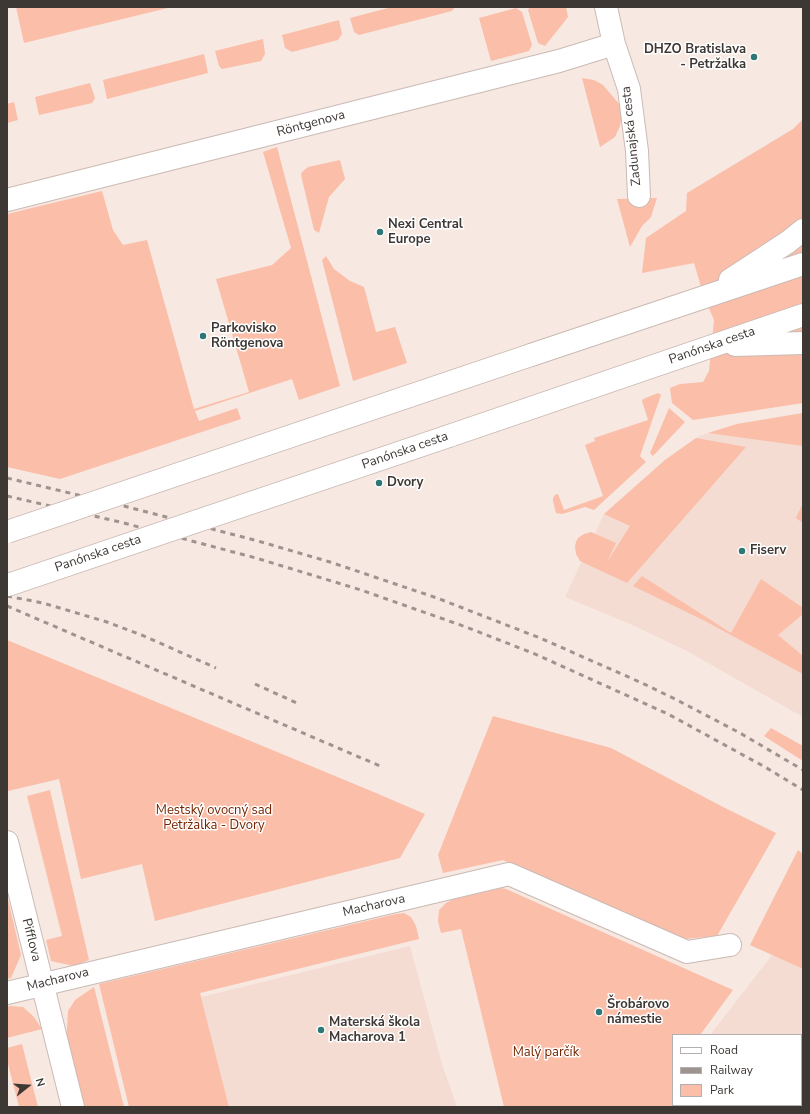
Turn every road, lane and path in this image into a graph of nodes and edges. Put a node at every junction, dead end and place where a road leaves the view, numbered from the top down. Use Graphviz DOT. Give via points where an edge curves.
graph roads {
  1 [pos="606,7"];
  2 [pos="614,44"];
  3 [pos="639,196"];
  4 [pos="7,200"];
  5 [pos="803,230"];
  6 [pos="803,264"];
  7 [pos="704,297"];
  8 [pos="803,314"];
  9 [pos="803,343"];
  10 [pos="712,346"];
  11 [pos="7,532"];
  12 [pos="7,585"];
  13 [pos="7,842"];
  14 [pos="730,945"];
  15 [pos="42,984"];
  16 [pos="7,993"];
  17 [pos="73,1107"];
  1 -- 2 [label="main road, Zadunajská cesta"];
  2 -- 3 [label="main road, Zadunajská cesta" via="629,89 637,151"];
  2 -- 4 [label="main road, Röntgenova" via="559,61"];
  5 -- 7 [label="main road"];
  6 -- 7 [label="main road"];
  7 -- 11 [label="main road, bridge"];
  8 -- 10 [label="main road, Panónska cesta"];
  9 -- 10 [label="main road"];
  10 -- 12 [label="main road, Panónska cesta, bridge"];
  13 -- 15 [label="main road, Pifflova"];
  14 -- 15 [label="main road, Macharova" via="687,952 510,874"];
  15 -- 16 [label="main road, Macharova"];
  15 -- 17 [label="main road, Pifflova"];
}
